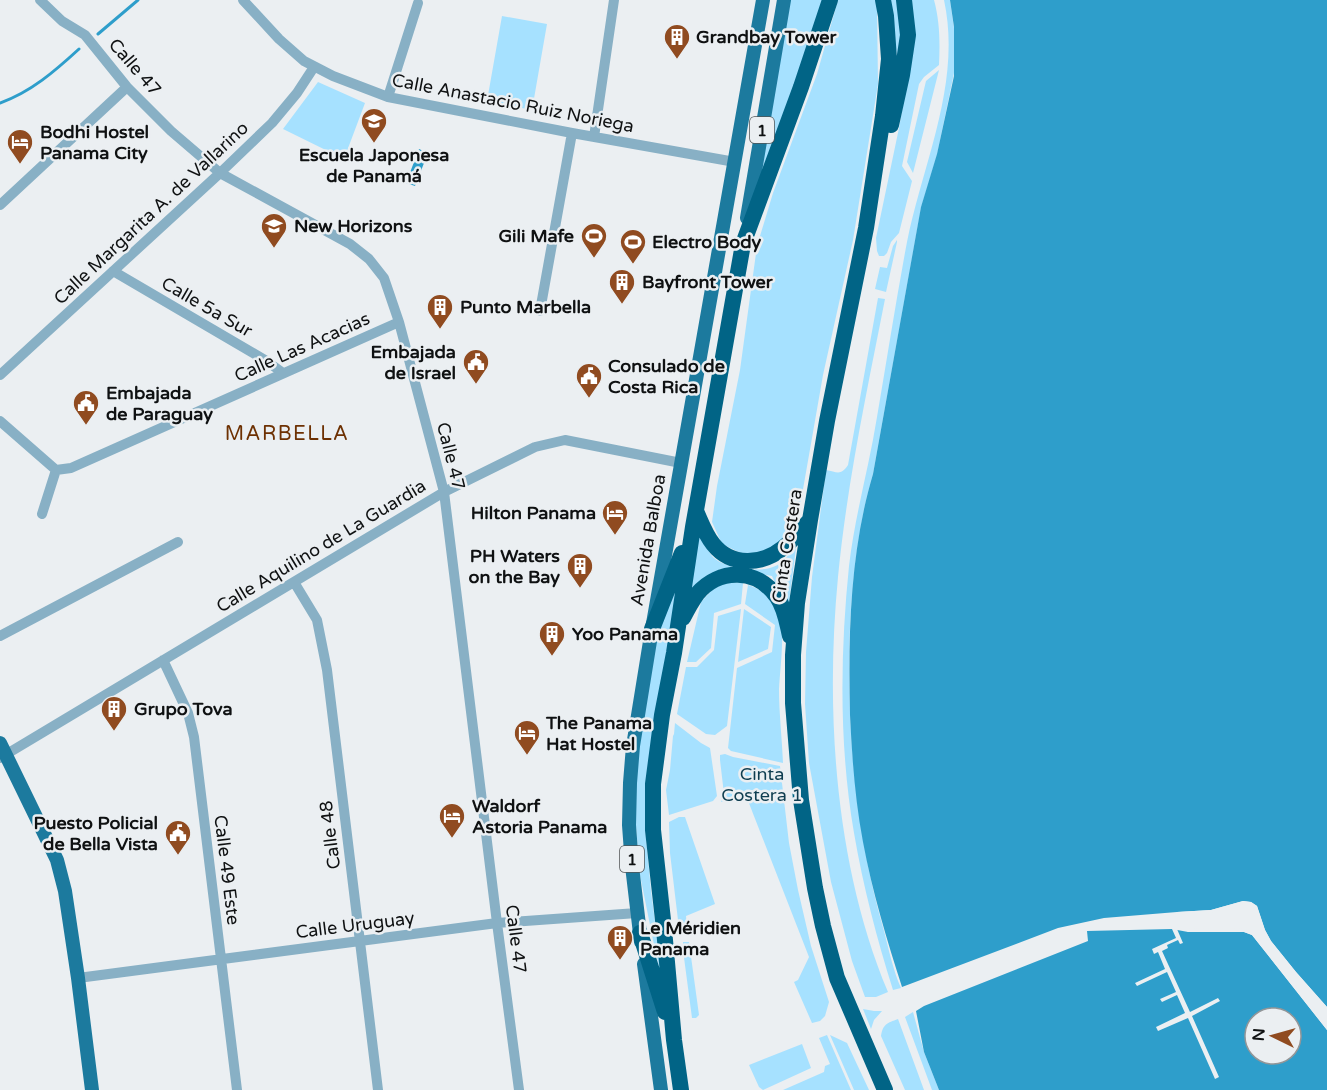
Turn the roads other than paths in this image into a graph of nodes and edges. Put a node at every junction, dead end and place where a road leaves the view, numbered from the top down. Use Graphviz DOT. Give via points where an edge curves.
graph roads {
  1 [pos="40,0"];
  2 [pos="243,0"];
  3 [pos="429,0"];
  4 [pos="614,0"];
  5 [pos="763,0"];
  6 [pos="784,0"];
  7 [pos="830,0"];
  8 [pos="904,0"];
  9 [pos="416,1"];
  10 [pos="885,8"];
  11 [pos="314,67"];
  12 [pos="127,87"];
  13 [pos="388,97"];
  14 [pos="572,133"];
  15 [pos="594,137"];
  16 [pos="735,162"];
  17 [pos="220,173"];
  18 [pos="0,205"];
  19 [pos="866,228"];
  20 [pos="743,244"];
  21 [pos="113,271"];
  22 [pos="540,311"];
  23 [pos="399,322"];
  24 [pos="283,373"];
  25 [pos="0,375"];
  26 [pos="0,421"];
  27 [pos="681,463"];
  28 [pos="56,470"];
  29 [pos="444,492"];
  30 [pos="696,510"];
  31 [pos="42,514"];
  32 [pos="810,520"];
  33 [pos="693,527"];
  34 [pos="178,542"];
  35 [pos="294,582"];
  36 [pos="652,629"];
  37 [pos="0,636"];
  38 [pos="674,653"];
  39 [pos="793,655"];
  40 [pos="163,660"];
  41 [pos="2,752"];
  42 [pos="637,913"];
  43 [pos="497,923"];
  44 [pos="640,933"];
  45 [pos="360,941"];
  46 [pos="222,959"];
  47 [pos="78,978"];
  48 [pos="674,1040"];
  49 [pos="92,1090"];
  50 [pos="237,1090"];
  51 [pos="378,1090"];
  52 [pos="519,1090"];
  53 [pos="661,1090"];
  54 [pos="681,1090"];
  55 [pos="885,1090"];
  1 -- 12 [label="street, Calle 47" via="62,21 85,35"];
  2 -- 11 [label="street, Calle Anastacio Ruiz Noriega" via="279,39"];
  3 -- 9 [label="street"];
  4 -- 15 [label="street"];
  5 -- 16 [label="main road, Avenida Balboa"];
  6 -- 20 [label="main road, 1"];
  7 -- 20 [label="highway"];
  8 -- 19 [label="highway" via="908,35 902,75"];
  9 -- 13 [label="street"];
  10 -- 19 [label="highway, Cinta Costera" via="889,59"];
  11 -- 13 [label="street, Calle Anastacio Ruiz Noriega"];
  11 -- 17 [label="street, Calle Margarita A. de Vallarino" via="272,123"];
  12 -- 17 [label="street, Calle 47"];
  12 -- 18 [label="street"];
  13 -- 14 [label="street, Calle Anastacio Ruiz Noriega"];
  14 -- 15 [label="street, Calle Anastacio Ruiz Noriega"];
  14 -- 22 [label="street"];
  15 -- 16 [label="street, Calle Anastacio Ruiz Noriega"];
  16 -- 27 [label="main road, Avenida Balboa"];
  17 -- 21 [label="street, Calle Margarita A. de Vallarino"];
  17 -- 23 [label="street, Calle 47" via="350,244 369,259 384,278"];
  19 -- 32 [label="highway, Cinta Costera"];
  20 -- 30 [label="highway, 1"];
  21 -- 24 [label="street, Calle 5a Sur"];
  21 -- 25 [label="street, Calle Margarita A. de Vallarino"];
  23 -- 24 [label="street, Calle Las Acacias"];
  23 -- 29 [label="street, Calle 47"];
  24 -- 28 [label="street, Calle Las Acacias" via="71,468"];
  26 -- 28 [label="street"];
  27 -- 29 [label="street, Calle Aquilino de La Guardia" via="565,440 536,447"];
  27 -- 36 [label="main road, Avenida Balboa"];
  28 -- 31 [label="street"];
  29 -- 35 [label="street, Calle Aquilino de La Guardia"];
  29 -- 43 [label="street, Calle 47"];
  30 -- 32 [label="highway" via="716,548 747,562 777,553"];
  30 -- 33 [label="highway, 1"];
  32 -- 39 [label="highway, Cinta Costera"];
  33 -- 36 [label="highway"];
  33 -- 38 [label="highway"];
  34 -- 37 [label="street"];
  35 -- 40 [label="street, Calle Aquilino de La Guardia"];
  35 -- 45 [label="street, Calle 48" via="317,620 327,670"];
  36 -- 42 [label="main road, Avenida Balboa / 1" via="630,783 629,825"];
  38 -- 39 [label="highway" via="681,624 698,594 712,582 733,574 761,580 776,596 786,618"];
  38 -- 48 [label="highway, 1" via="653,784 653,830"];
  39 -- 55 [label="highway, Cinta Costera" via="795,744 815,888 837,978"];
  40 -- 41 [label="street, Calle Aquilino de La Guardia"];
  40 -- 46 [label="street, Calle 49 Este" via="188,713 194,737"];
  41 -- 47 [label="main road" via="57,860"];
  42 -- 43 [label="street, Calle Uruguay"];
  42 -- 44 [label="main road, Avenida Balboa / 1"];
  43 -- 45 [label="street, Calle Uruguay"];
  43 -- 52 [label="street, Calle 47"];
  44 -- 48 [label="highway"];
  44 -- 53 [label="main road, Avenida Balboa / 1"];
  45 -- 46 [label="street, Calle Uruguay"];
  45 -- 51 [label="street, Calle 48"];
  46 -- 47 [label="street, Calle Uruguay"];
  46 -- 50 [label="street, Calle 49 Este"];
  47 -- 49 [label="main road"];
  48 -- 54 [label="highway, 1"];
}
